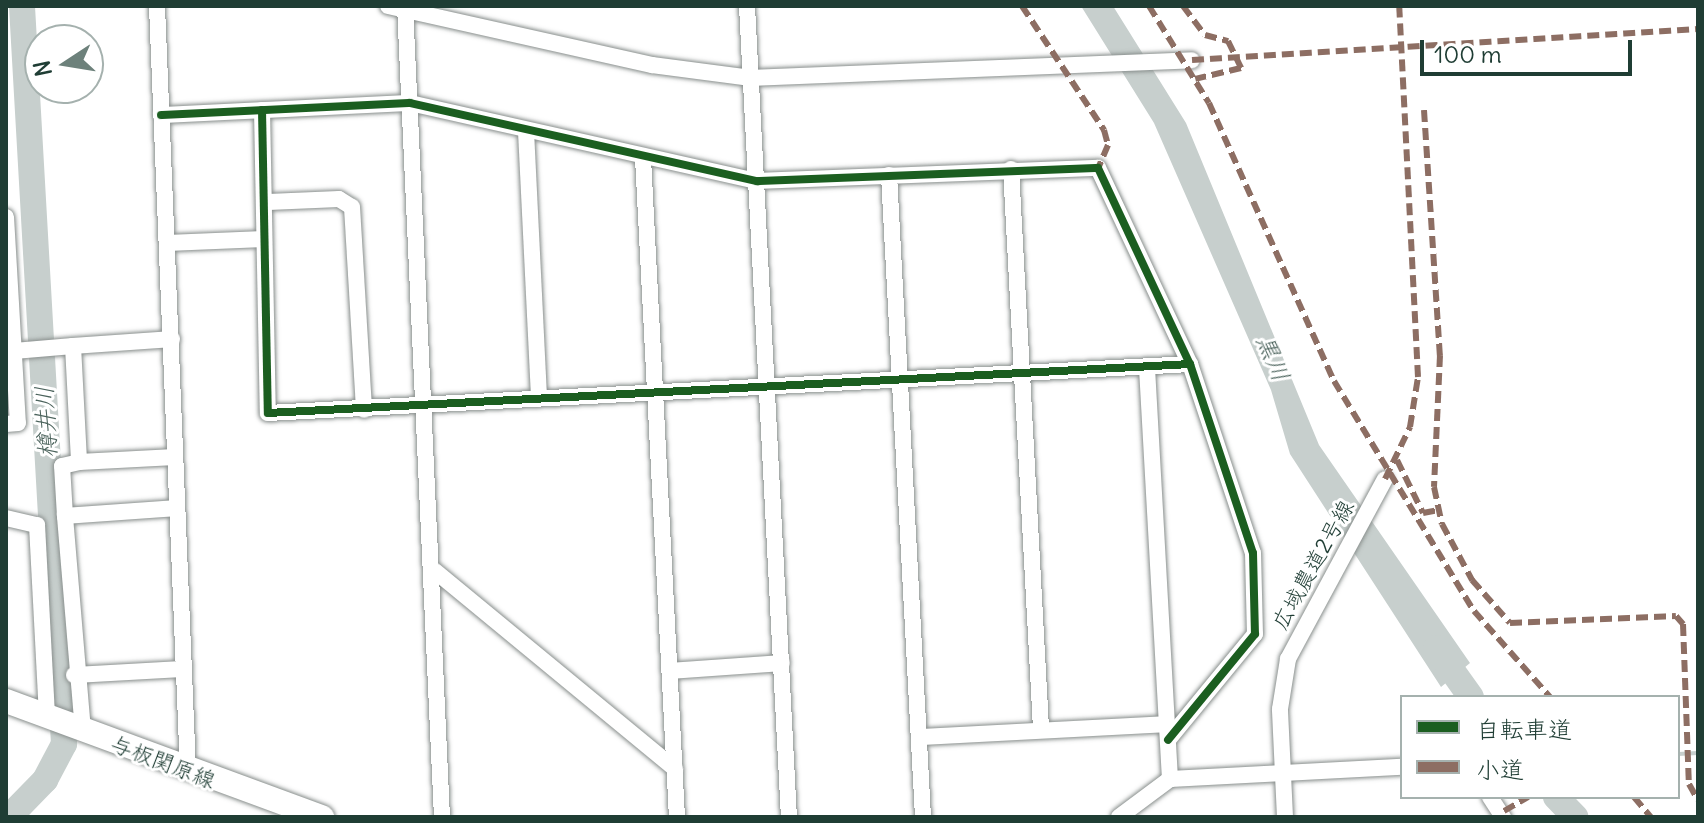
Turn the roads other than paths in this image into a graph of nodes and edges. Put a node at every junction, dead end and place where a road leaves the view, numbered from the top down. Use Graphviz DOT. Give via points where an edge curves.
graph roads {
  1 [pos="157,6"];
  2 [pos="747,6"];
  3 [pos="399,7"];
  4 [pos="1192,60"];
  5 [pos="751,78"];
  6 [pos="410,103"];
  7 [pos="262,110"];
  8 [pos="161,115"];
  9 [pos="526,131"];
  10 [pos="643,158"];
  11 [pos="1011,169"];
  12 [pos="889,175"];
  13 [pos="757,181"];
  14 [pos="268,202"];
  15 [pos="6,217"];
  16 [pos="264,239"];
  17 [pos="167,243"];
  18 [pos="172,339"];
  19 [pos="68,347"];
  20 [pos="19,350"];
  21 [pos="1190,364"];
  22 [pos="1147,368"];
  23 [pos="1023,373"];
  24 [pos="899,380"];
  25 [pos="766,386"];
  26 [pos="655,393"];
  27 [pos="539,397"];
  28 [pos="426,405"];
  29 [pos="364,410"];
  30 [pos="6,424"];
  31 [pos="175,457"];
  32 [pos="79,462"];
  33 [pos="1385,479"];
  34 [pos="177,508"];
  35 [pos="65,516"];
  36 [pos="6,518"];
  37 [pos="435,571"];
  38 [pos="782,663"];
  39 [pos="183,669"];
  40 [pos="670,671"];
  41 [pos="74,675"];
  42 [pos="6,701"];
  43 [pos="47,717"];
  44 [pos="1041,729"];
  45 [pos="83,731"];
  46 [pos="1167,732"];
  47 [pos="920,737"];
  48 [pos="1400,767"];
  49 [pos="675,769"];
  50 [pos="188,772"];
  51 [pos="1283,772"];
  52 [pos="1170,779"];
  53 [pos="1491,799"];
  54 [pos="322,817"];
  55 [pos="442,817"];
  56 [pos="677,817"];
  57 [pos="789,817"];
  58 [pos="923,817"];
  59 [pos="1119,817"];
  60 [pos="1285,817"];
  61 [pos="1503,817"];
  1 -- 8 [label="street"];
  2 -- 5 [label="street"];
  3 -- 5 [label="street" via="652,65"];
  3 -- 6 [label="street"];
  4 -- 5 [label="street"];
  5 -- 13 [label="street"];
  6 -- 7 [label="street"];
  6 -- 9 [label="street"];
  6 -- 28 [label="street"];
  7 -- 8 [label="street"];
  7 -- 14 [label="street"];
  8 -- 17 [label="street"];
  9 -- 10 [label="street"];
  9 -- 27 [label="street"];
  10 -- 13 [label="street"];
  10 -- 26 [label="street"];
  11 -- 12 [label="street"];
  11 -- 21 [label="street" via="1098,168"];
  11 -- 23 [label="street"];
  12 -- 13 [label="street"];
  12 -- 24 [label="street"];
  13 -- 25 [label="street"];
  14 -- 16 [label="street"];
  14 -- 29 [label="street" via="339,199 352,207"];
  15 -- 20 [label="street"];
  16 -- 17 [label="street"];
  16 -- 29 [label="street" via="268,413"];
  17 -- 18 [label="street"];
  18 -- 19 [label="street"];
  18 -- 31 [label="street"];
  19 -- 20 [label="street"];
  19 -- 32 [label="street"];
  20 -- 30 [label="street" via="18,423"];
  21 -- 22 [label="street"];
  21 -- 46 [label="street" via="1247,521 1256,618 1245,648"];
  22 -- 23 [label="street"];
  22 -- 46 [label="street"];
  23 -- 24 [label="street"];
  23 -- 44 [label="street"];
  24 -- 25 [label="street"];
  24 -- 47 [label="street"];
  25 -- 26 [label="street"];
  25 -- 38 [label="street"];
  26 -- 27 [label="street"];
  26 -- 40 [label="street"];
  27 -- 28 [label="street"];
  28 -- 29 [label="street"];
  28 -- 37 [label="street"];
  31 -- 32 [label="street"];
  31 -- 34 [label="street"];
  32 -- 35 [label="street" via="62,466"];
  33 -- 51 [label="street, 広域農道2号線" via="1288,659"];
  34 -- 35 [label="street"];
  34 -- 39 [label="street"];
  35 -- 41 [label="street"];
  36 -- 43 [label="street" via="37,525"];
  37 -- 49 [label="street"];
  37 -- 55 [label="street"];
  38 -- 40 [label="street"];
  38 -- 57 [label="street"];
  39 -- 41 [label="street"];
  39 -- 50 [label="street"];
  40 -- 49 [label="street"];
  41 -- 45 [label="street"];
  42 -- 43 [label="main road, 与板関原線"];
  43 -- 45 [label="main road, 与板関原線"];
  44 -- 46 [label="street"];
  44 -- 47 [label="street"];
  45 -- 50 [label="main road, 与板関原線"];
  46 -- 52 [label="street"];
  47 -- 58 [label="street"];
  48 -- 51 [label="street"];
  49 -- 56 [label="street"];
  50 -- 54 [label="main road, 与板関原線"];
  51 -- 52 [label="street"];
  51 -- 60 [label="street, 広域農道2号線"];
  52 -- 59 [label="street"];
  53 -- 61 [label="street"];
}
